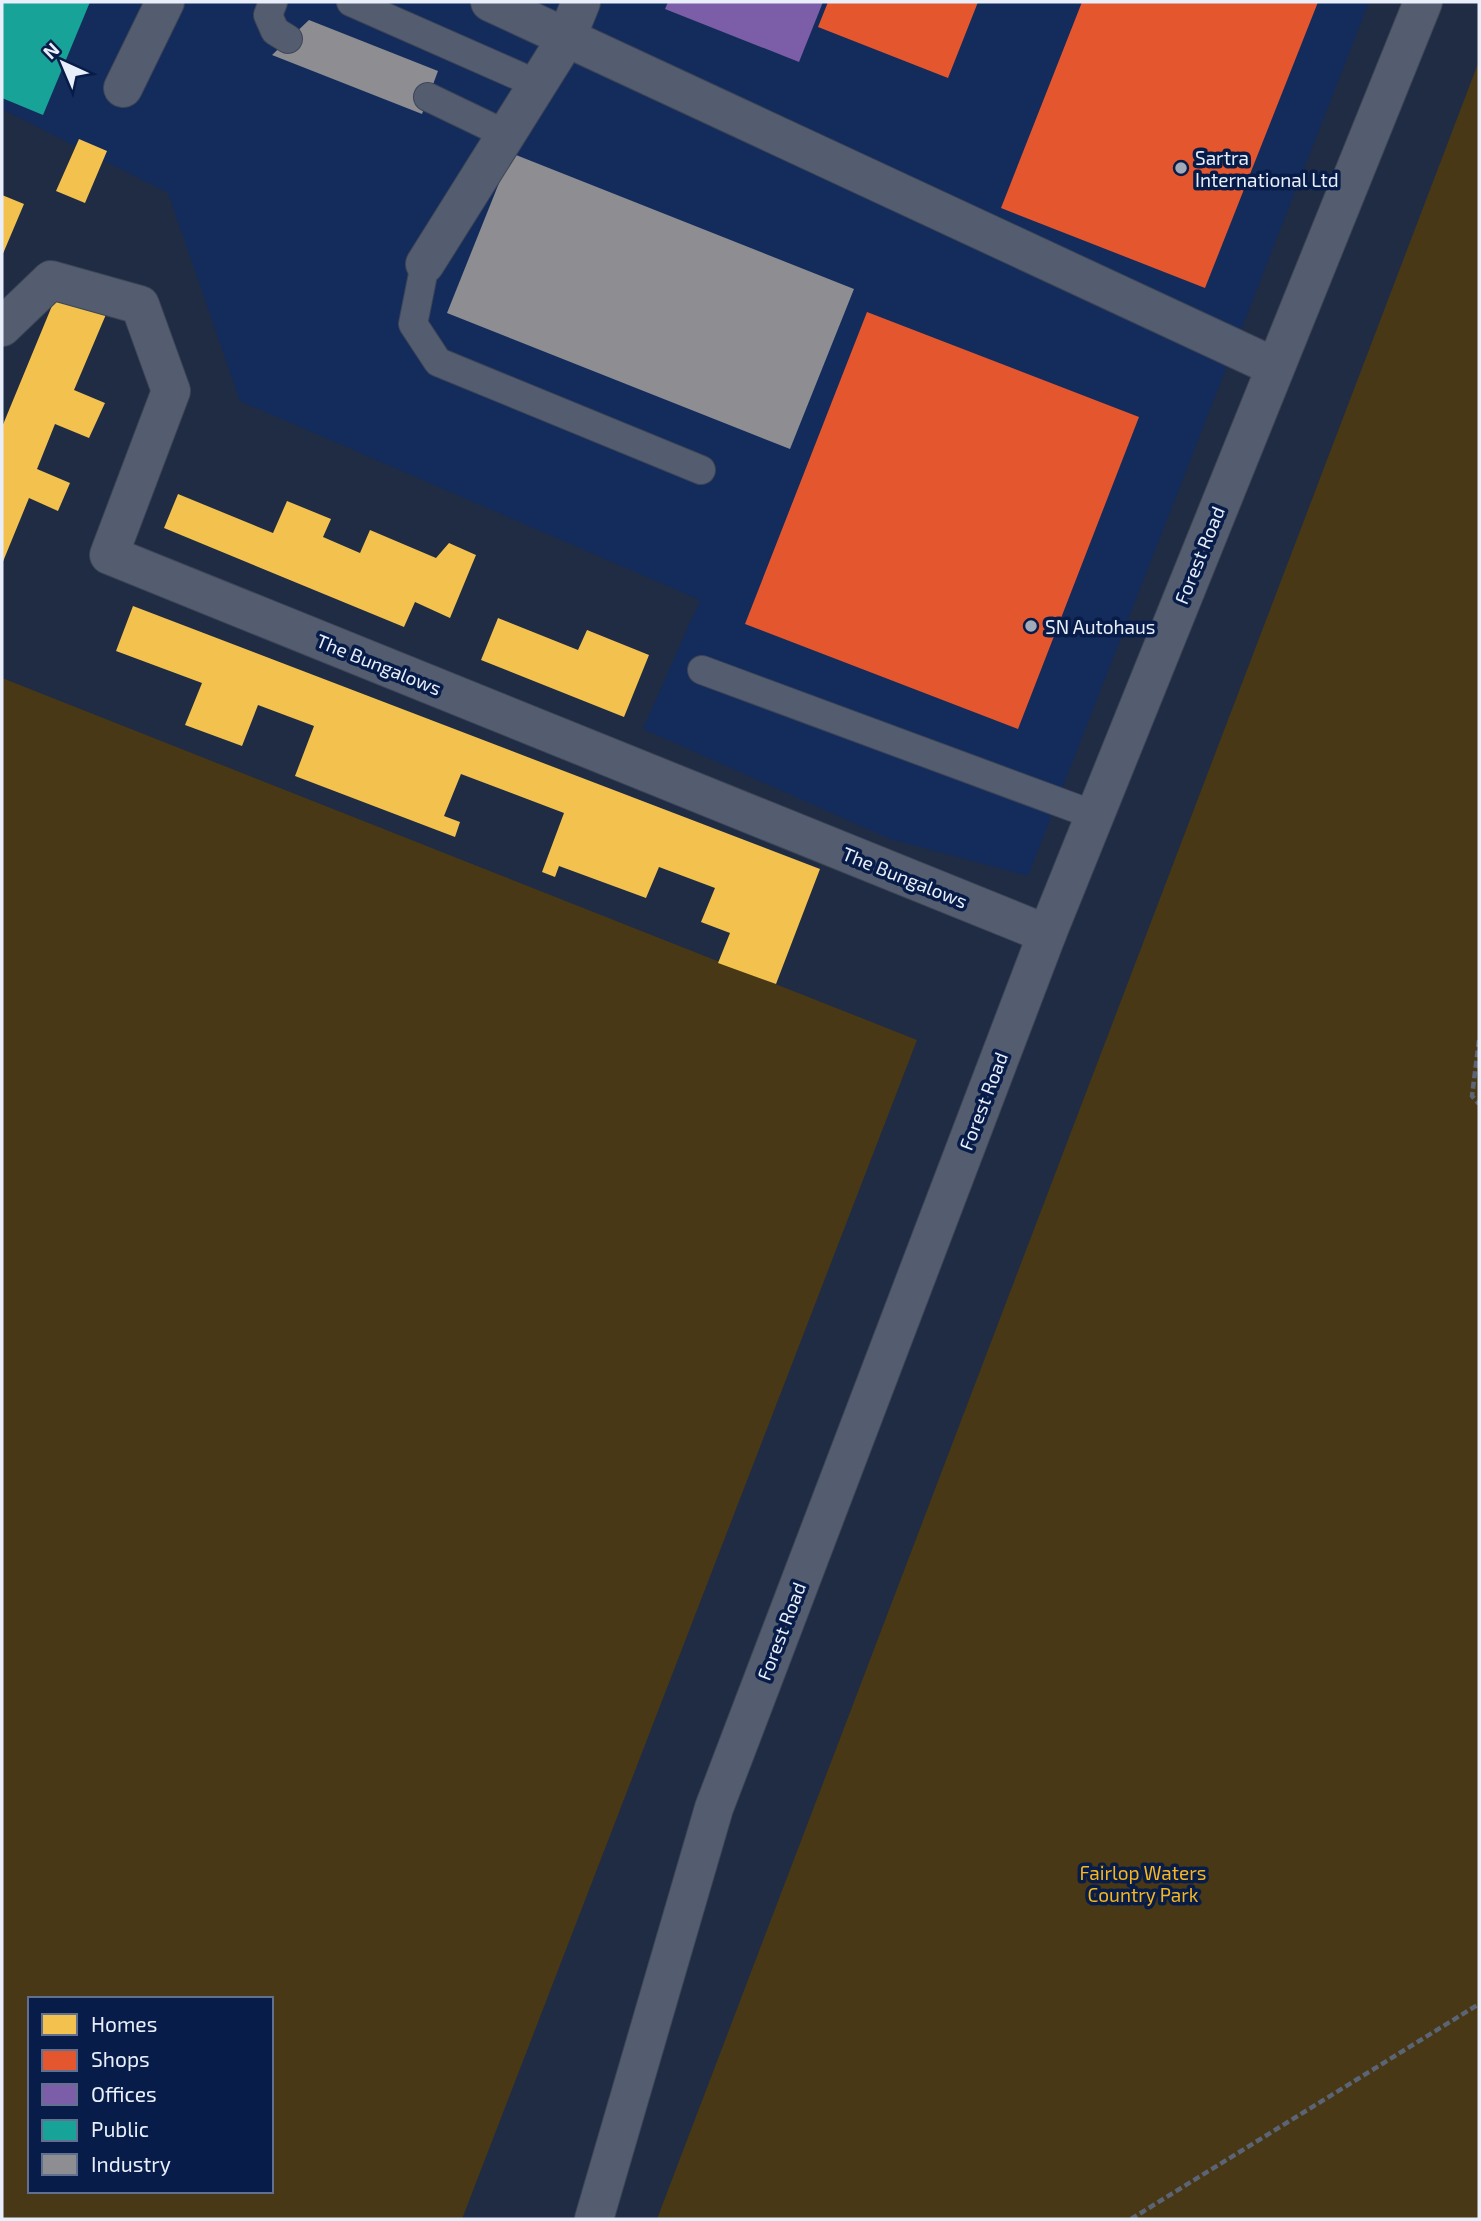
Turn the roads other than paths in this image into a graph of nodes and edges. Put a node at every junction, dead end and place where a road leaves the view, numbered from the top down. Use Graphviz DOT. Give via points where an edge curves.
graph roads {
  1 [pos="165,2"];
  2 [pos="273,2"];
  3 [pos="351,2"];
  4 [pos="490,2"];
  5 [pos="581,2"];
  6 [pos="1423,2"];
  7 [pos="288,39"];
  8 [pos="566,39"];
  9 [pos="537,85"];
  10 [pos="123,88"];
  11 [pos="428,97"];
  12 [pos="506,135"];
  13 [pos="425,264"];
  14 [pos="2,327"];
  15 [pos="1275,367"];
  16 [pos="702,470"];
  17 [pos="702,670"];
  18 [pos="1094,815"];
  19 [pos="1047,934"];
  20 [pos="594,2219"];
  1 -- 10 [label="street"];
  2 -- 7 [label="lane" via="268,15 275,31"];
  3 -- 9 [label="lane"];
  4 -- 8 [label="street"];
  5 -- 8 [label="street"];
  6 -- 15 [label="street, Forest Road"];
  8 -- 9 [label="street"];
  8 -- 15 [label="street"];
  9 -- 12 [label="street"];
  11 -- 12 [label="lane"];
  12 -- 13 [label="street"];
  13 -- 16 [label="lane" via="413,324 438,362"];
  14 -- 19 [label="street, The Bungalows" via="51,280 140,305 171,391 109,555"];
  15 -- 18 [label="street, Forest Road"];
  17 -- 18 [label="lane"];
  18 -- 19 [label="street, Forest Road"];
  19 -- 20 [label="street, Forest Road" via="714,1808"];
}
